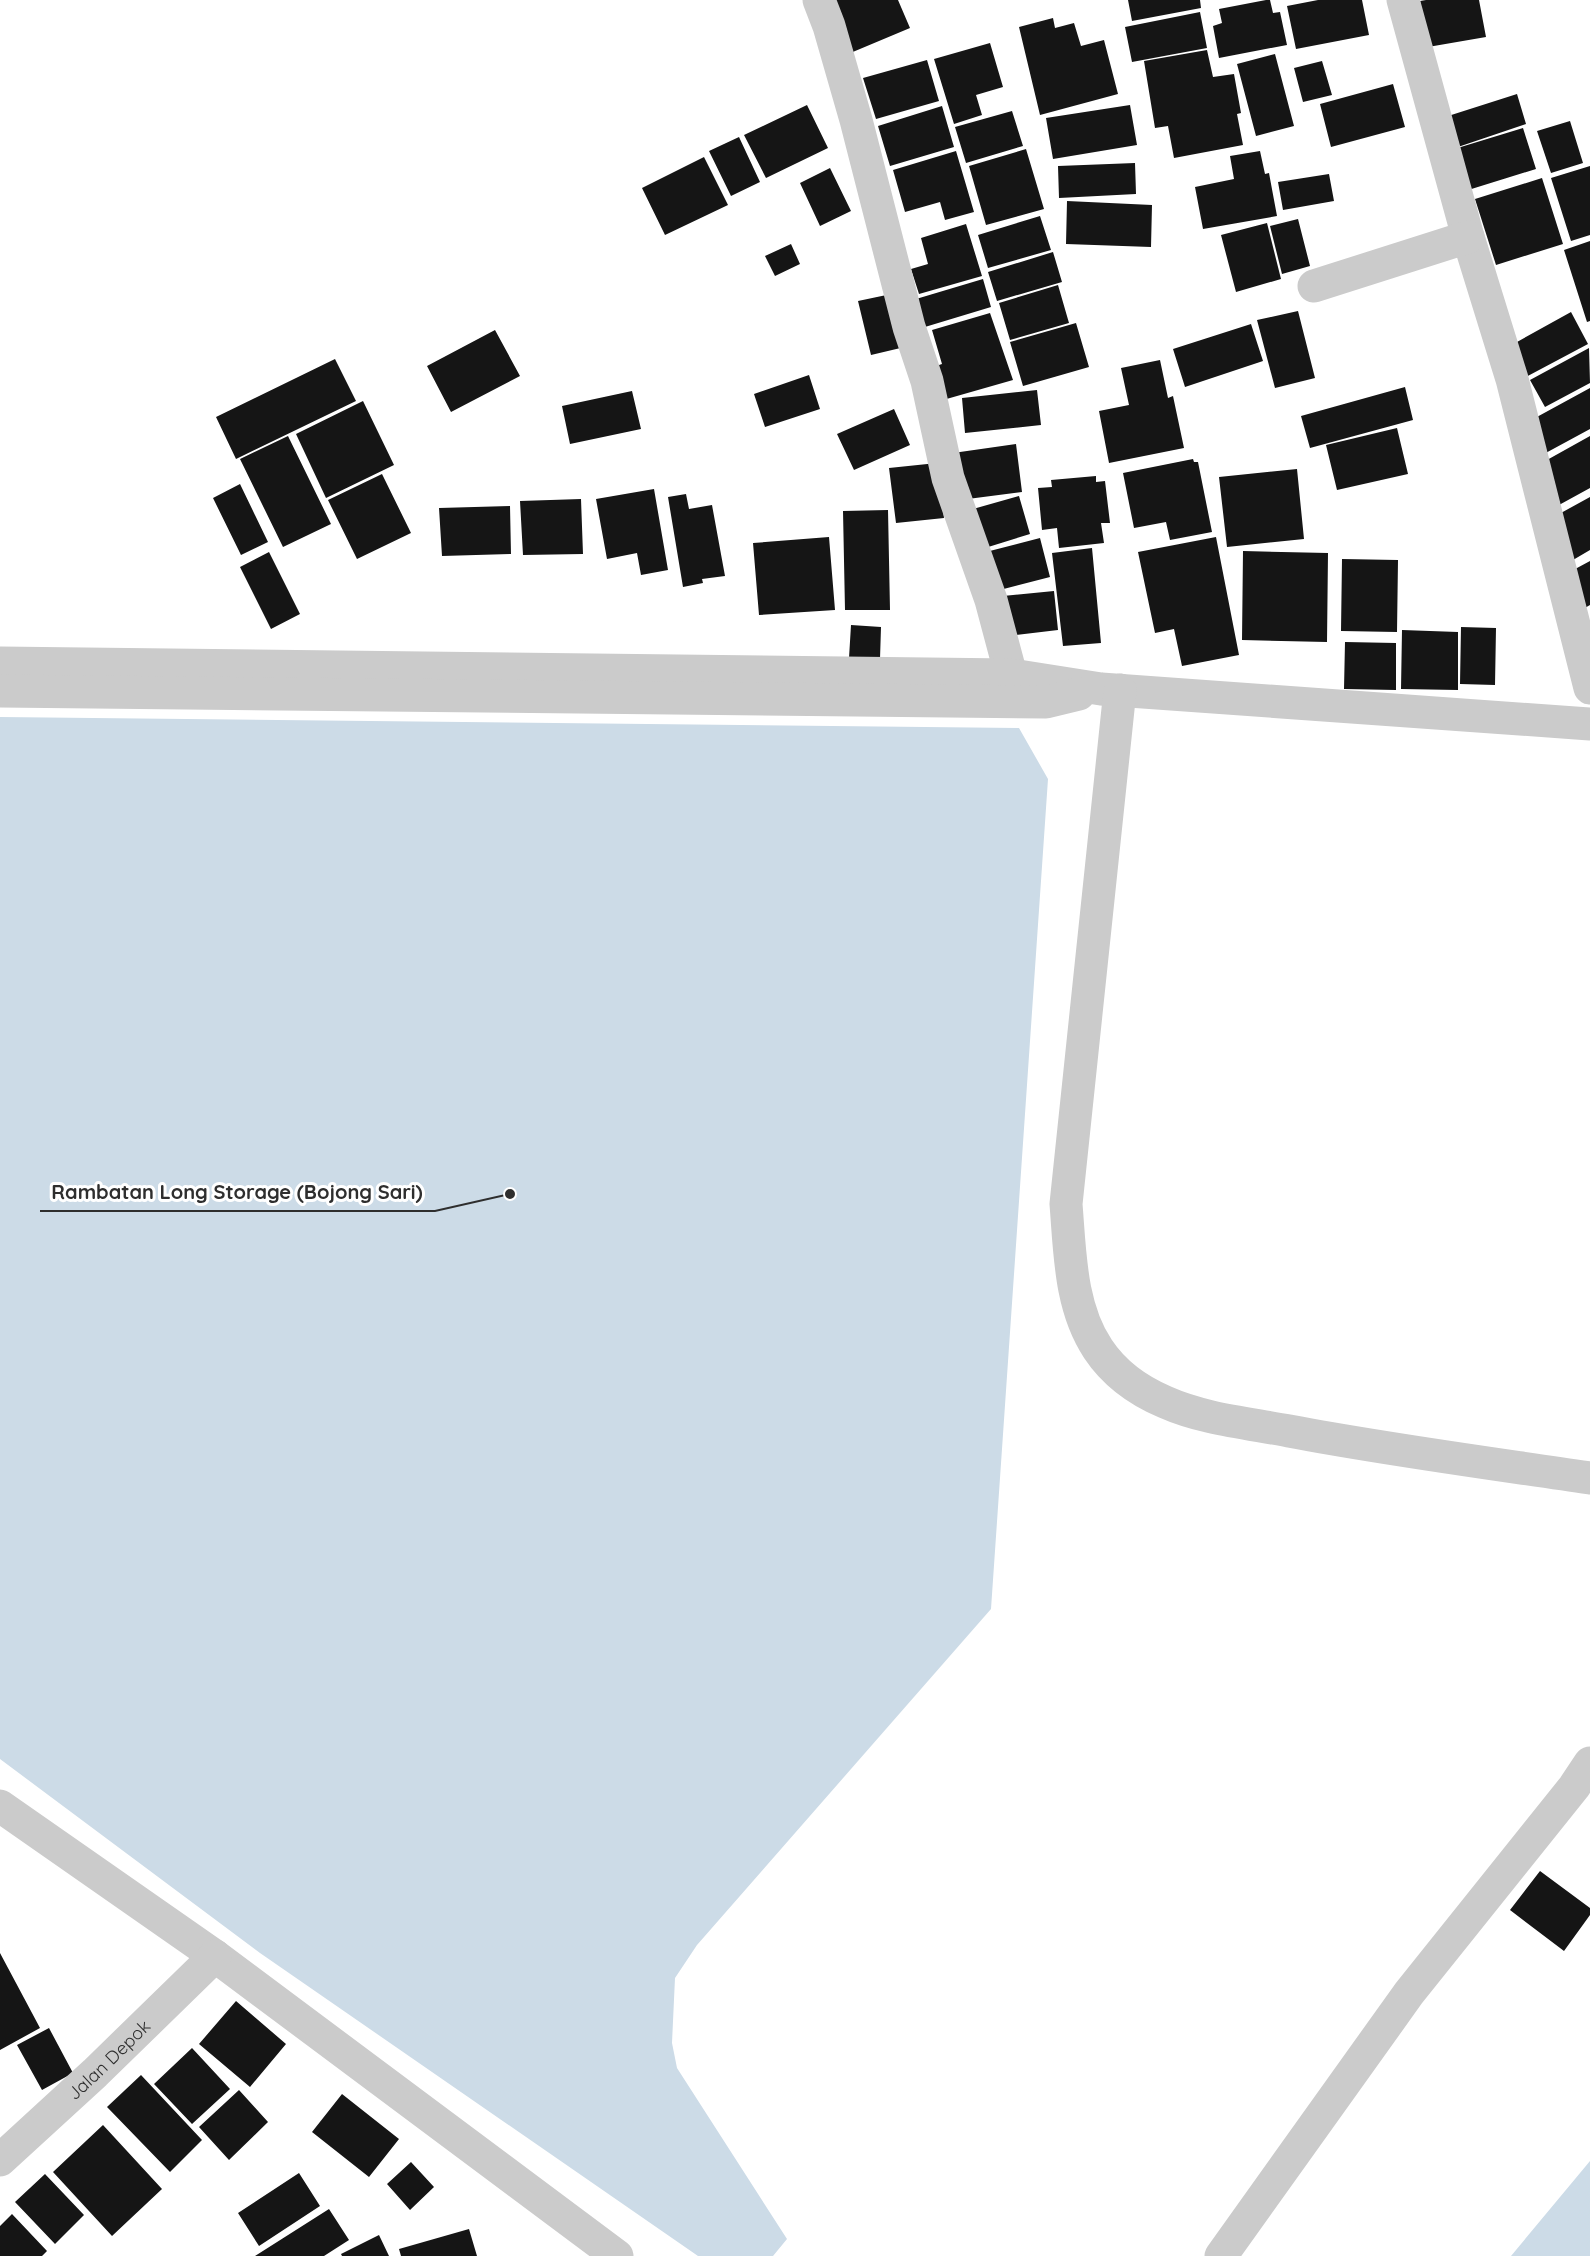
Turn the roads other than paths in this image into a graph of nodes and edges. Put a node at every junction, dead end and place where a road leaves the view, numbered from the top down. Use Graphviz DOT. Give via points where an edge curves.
graph roads {
  1 [pos="819,0"];
  2 [pos="1403,0"];
  3 [pos="1468,237"];
  4 [pos="1314,286"];
  5 [pos="0,663"];
  6 [pos="1011,675"];
  7 [pos="1590,688"];
  8 [pos="1111,690"];
  9 [pos="0,691"];
  10 [pos="1590,724"];
  11 [pos="1590,1478"];
  12 [pos="1590,1763"];
  13 [pos="0,1806"];
  14 [pos="215,1956"];
  15 [pos="0,2160"];
  16 [pos="617,2256"];
  17 [pos="1221,2256"];
  1 -- 6 [label="street" via="927,381 948,478 991,600"];
  2 -- 3 [label="street"];
  3 -- 4 [label="street"];
  3 -- 7 [label="street" via="1512,379"];
  5 -- 6 [label="street"];
  6 -- 8 [label="street"];
  8 -- 9 [label="street" via="1046,702"];
  8 -- 10 [label="street"];
  8 -- 11 [label="street" via="1066,1204 1080,1314 1098,1350 1127,1381 1163,1402 1194,1413 1354,1443"];
  12 -- 17 [label="street" via="1409,1994"];
  13 -- 14 [label="street"];
  14 -- 15 [label="street, Jalan Depok"];
  14 -- 16 [label="street"];
}
